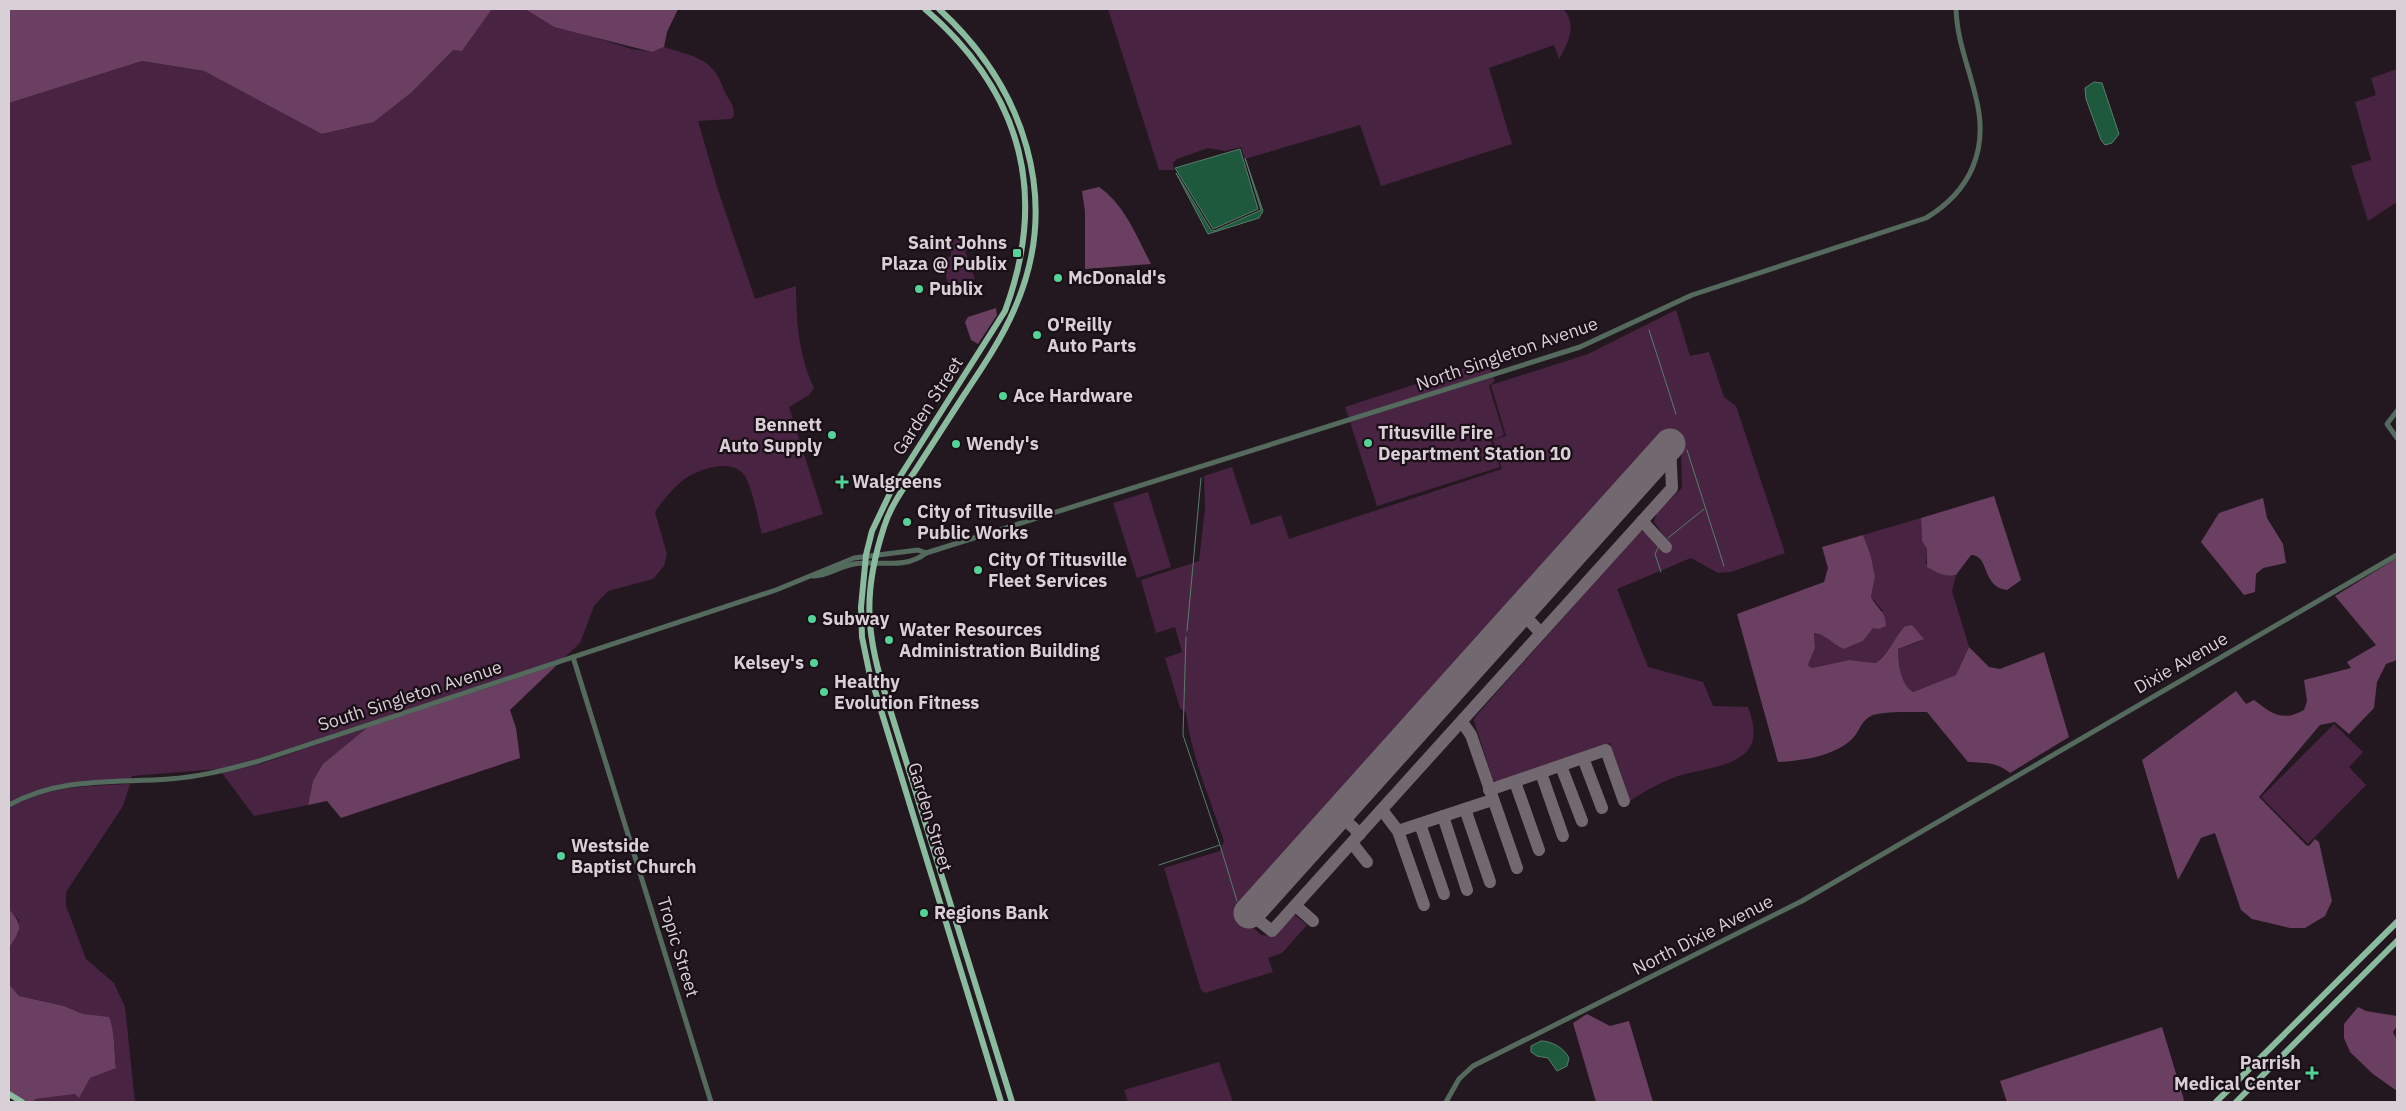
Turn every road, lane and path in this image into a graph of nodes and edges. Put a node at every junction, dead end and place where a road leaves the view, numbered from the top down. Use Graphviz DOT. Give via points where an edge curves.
graph roads {
  1 [pos="925,9"];
  2 [pos="939,9"];
  3 [pos="1956,9"];
  4 [pos="952,397"];
  5 [pos="2397,411"];
  6 [pos="940,416"];
  7 [pos="947,421"];
  8 [pos="2397,438"];
  9 [pos="935,441"];
  10 [pos="926,553"];
  11 [pos="876,555"];
  12 [pos="2397,555"];
  13 [pos="866,556"];
  14 [pos="865,564"];
  15 [pos="874,564"];
  16 [pos="813,576"];
  17 [pos="573,657"];
  18 [pos="1980,796"];
  19 [pos="9,805"];
  20 [pos="2397,922"];
  21 [pos="2397,941"];
  22 [pos="9,1094"];
  23 [pos="22,1102"];
  24 [pos="712,1102"];
  25 [pos="1001,1102"];
  26 [pos="1012,1102"];
  27 [pos="1446,1102"];
  28 [pos="2216,1102"];
  29 [pos="2236,1102"];
  1 -- 4 [label="main road, Garden Street" via="959,40 1000,102 1019,152 1026,194 1023,253 1016,281 1005,311"];
  2 -- 7 [label="main road, Garden Street" via="974,44 1009,98 1030,157 1035,217 1031,252 1015,310"];
  3 -- 10 [label="street, North Singleton Avenue" via="1960,45 1981,125 1978,151 1970,176 1948,203 1926,218 1692,295 1580,347"];
  4 -- 6 [label="main road, Garden Street"];
  4 -- 7 [label="main road" via="945,412"];
  5 -- 8 [label="street" via="2387,424"];
  6 -- 9 [label="main road"];
  6 -- 13 [label="main road, Garden Street" via="880,510"];
  7 -- 9 [label="main road, Garden Street"];
  9 -- 11 [label="main road, Garden Street" via="892,508"];
  10 -- 11 [label="street, North Singleton Avenue" via="918,550"];
  10 -- 15 [label="street, North Singleton Avenue" via="897,564"];
  11 -- 13 [label="street, North Singleton Avenue"];
  11 -- 15 [label="main road, Garden Street"];
  12 -- 18 [label="street, Dixie Avenue"];
  13 -- 14 [label="main road, Garden Street"];
  13 -- 16 [label="street, South Singleton Avenue" via="842,561"];
  14 -- 15 [label="street, South Singleton Avenue"];
  14 -- 16 [label="street, South Singleton Avenue"];
  14 -- 25 [label="main road, Garden Street" via="862,637 869,671"];
  15 -- 26 [label="main road, Garden Street" via="868,612 876,664"];
  16 -- 17 [label="street, South Singleton Avenue"];
  17 -- 19 [label="street, South Singleton Avenue" via="259,762 204,775 64,785 28,794"];
  17 -- 24 [label="street, Tropic Street"];
  18 -- 27 [label="street, North Dixie Avenue" via="1802,900 1473,1066 1459,1079"];
  20 -- 28 [label="main road"];
  21 -- 29 [label="main road"];
  22 -- 23 [label="main road"];
}
